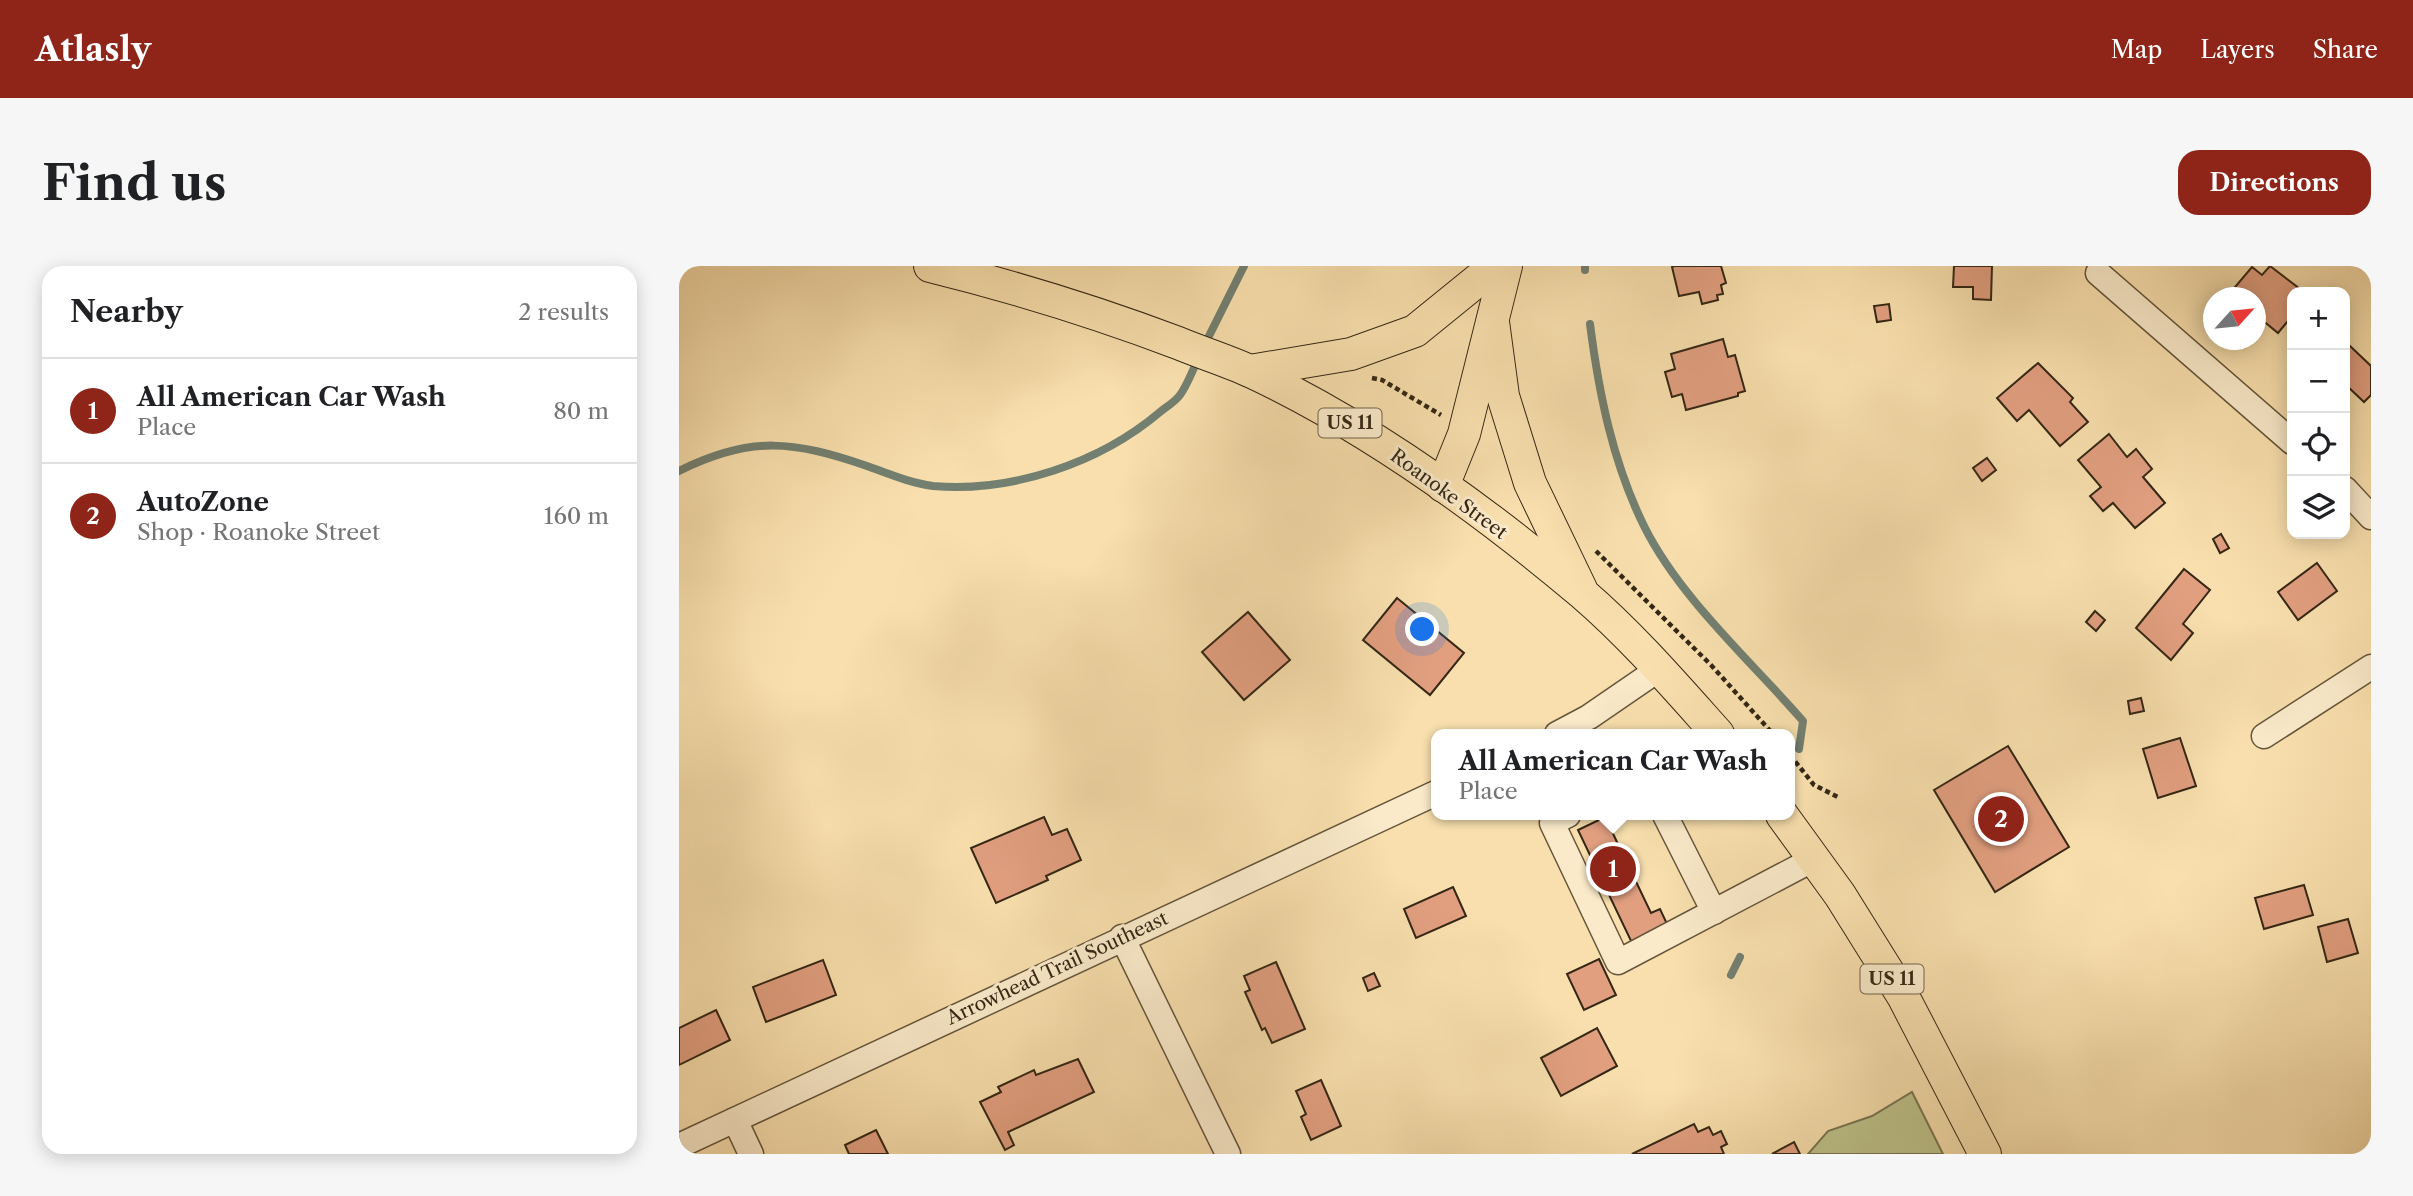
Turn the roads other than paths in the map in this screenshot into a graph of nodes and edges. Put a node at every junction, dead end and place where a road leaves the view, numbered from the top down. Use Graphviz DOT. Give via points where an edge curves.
graph roads {
  1 [pos="930,266"];
  2 [pos="1495,266"];
  3 [pos="1506,266"];
  4 [pos="2098,273"];
  5 [pos="1493,322"];
  6 [pos="1250,371"];
  7 [pos="2287,438"];
  8 [pos="1443,486"];
  9 [pos="2350,494"];
  10 [pos="2371,517"];
  11 [pos="1583,594"];
  12 [pos="2371,667"];
  13 [pos="1659,669"];
  14 [pos="1566,729"];
  15 [pos="1713,729"];
  16 [pos="2264,736"];
  17 [pos="1431,795"];
  18 [pos="1558,820"];
  19 [pos="1668,820"];
  20 [pos="1786,820"];
  21 [pos="1814,859"];
  22 [pos="1714,912"];
  23 [pos="1122,937"];
  24 [pos="735,1120"];
  25 [pos="679,1146"];
  26 [pos="751,1154"];
  27 [pos="1229,1154"];
  28 [pos="1985,1154"];
  1 -- 6 [label="main road, Roanoke Street / US 11" via="1026,290"];
  2 -- 6 [label="main road" via="1415,331 1350,354"];
  3 -- 5 [label="main road"];
  4 -- 7 [label="street"];
  5 -- 8 [label="main road" via="1464,434"];
  5 -- 11 [label="main road" via="1503,396 1530,482"];
  6 -- 8 [label="main road, Roanoke Street / US 11" via="1343,419"];
  8 -- 11 [label="main road, Roanoke Street / US 11"];
  9 -- 10 [label="street"];
  11 -- 13 [label="main road, Roanoke Street / US 11"];
  12 -- 16 [label="street"];
  13 -- 14 [label="street"];
  13 -- 15 [label="main road, Roanoke Street / US 11"];
  17 -- 23 [label="street, Arrowhead Trail Southeast"];
  18 -- 22 [label="street" via="1552,823 1618,962"];
  19 -- 22 [label="street"];
  20 -- 21 [label="main road, US 11"];
  21 -- 22 [label="street"];
  21 -- 28 [label="main road, US 11" via="1903,996"];
  23 -- 24 [label="street, Arrowhead Trail Southeast"];
  23 -- 27 [label="street"];
  24 -- 25 [label="street, Arrowhead Trail Southeast"];
  24 -- 26 [label="street"];
}
